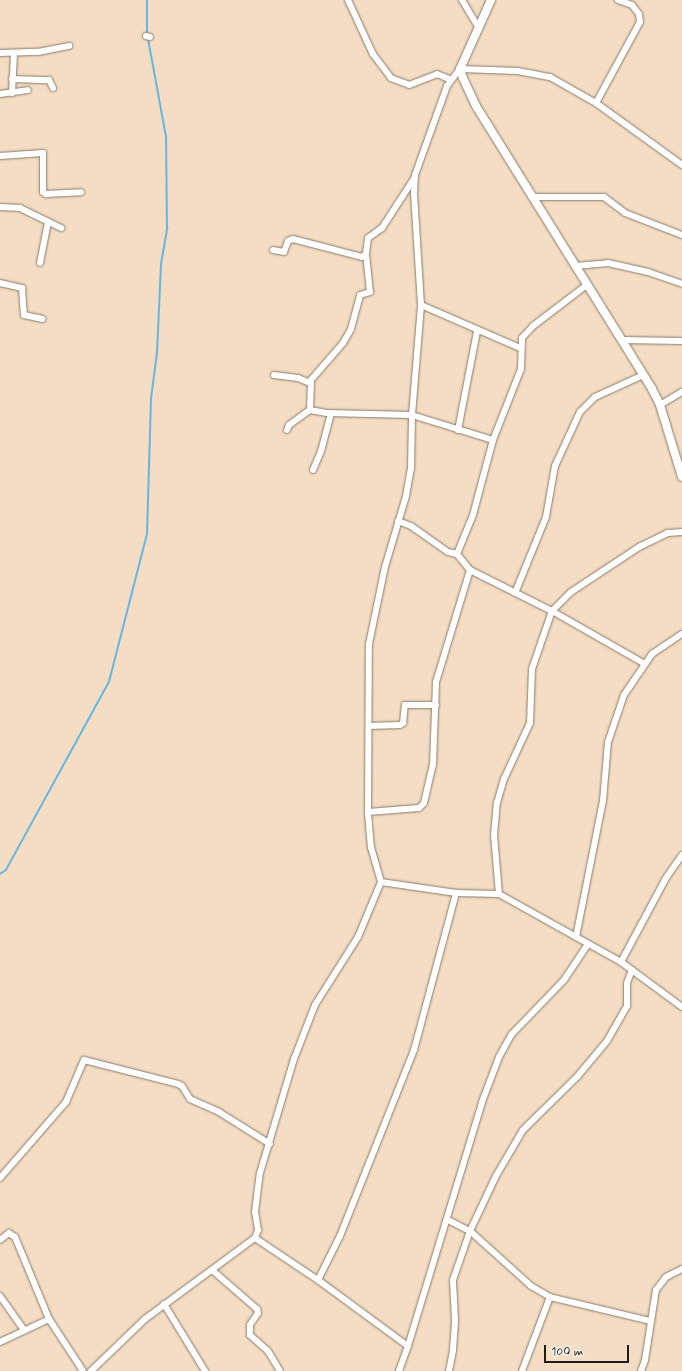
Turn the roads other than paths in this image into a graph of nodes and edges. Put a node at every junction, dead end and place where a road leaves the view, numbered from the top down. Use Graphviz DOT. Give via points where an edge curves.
graph roads {
  1 [pos="348,0"];
  2 [pos="462,0"];
  3 [pos="491,0"];
  4 [pos="618,0"];
  5 [pos="478,27"];
  6 [pos="69,46"];
  7 [pos="0,53"];
  8 [pos="14,53"];
  9 [pos="460,69"];
  10 [pos="12,79"];
  11 [pos="451,80"];
  12 [pos="53,88"];
  13 [pos="28,90"];
  14 [pos="12,93"];
  15 [pos="0,94"];
  16 [pos="596,103"];
  17 [pos="0,156"];
  18 [pos="682,165"];
  19 [pos="415,175"];
  20 [pos="81,192"];
  21 [pos="532,197"];
  22 [pos="0,207"];
  23 [pos="48,222"];
  24 [pos="60,228"];
  25 [pos="682,235"];
  26 [pos="273,250"];
  27 [pos="366,254"];
  28 [pos="40,264"];
  29 [pos="575,266"];
  30 [pos="0,283"];
  31 [pos="588,284"];
  32 [pos="682,284"];
  33 [pos="421,305"];
  34 [pos="43,320"];
  35 [pos="477,331"];
  36 [pos="621,340"];
  37 [pos="682,341"];
  38 [pos="520,348"];
  39 [pos="643,375"];
  40 [pos="274,376"];
  41 [pos="310,383"];
  42 [pos="682,392"];
  43 [pos="660,405"];
  44 [pos="310,410"];
  45 [pos="331,413"];
  46 [pos="412,415"];
  47 [pos="287,430"];
  48 [pos="458,430"];
  49 [pos="493,440"];
  50 [pos="313,470"];
  51 [pos="682,477"];
  52 [pos="398,521"];
  53 [pos="682,532"];
  54 [pos="456,554"];
  55 [pos="470,570"];
  56 [pos="515,593"];
  57 [pos="552,611"];
  58 [pos="682,634"];
  59 [pos="643,663"];
  60 [pos="436,705"];
  61 [pos="369,726"];
  62 [pos="368,812"];
  63 [pos="682,855"];
  64 [pos="381,882"];
  65 [pos="456,893"];
  66 [pos="499,894"];
  67 [pos="576,937"];
  68 [pos="588,944"];
  69 [pos="621,962"];
  70 [pos="632,970"];
  71 [pos="682,1007"];
  72 [pos="270,1144"];
  73 [pos="0,1178"];
  74 [pos="448,1220"];
  75 [pos="470,1231"];
  76 [pos="255,1238"];
  77 [pos="0,1240"];
  78 [pos="682,1269"];
  79 [pos="212,1270"];
  80 [pos="318,1280"];
  81 [pos="0,1296"];
  82 [pos="550,1297"];
  83 [pos="164,1304"];
  84 [pos="49,1319"];
  85 [pos="651,1320"];
  86 [pos="24,1330"];
  87 [pos="0,1342"];
  88 [pos="408,1346"];
  89 [pos="83,1371"];
  90 [pos="91,1371"];
  91 [pos="205,1371"];
  92 [pos="281,1371"];
  93 [pos="399,1371"];
  94 [pos="449,1371"];
  95 [pos="522,1371"];
  96 [pos="641,1371"];
  1 -- 11 [label="street" via="373,54 391,78 408,84 437,74"];
  2 -- 5 [label="street"];
  3 -- 5 [label="street"];
  4 -- 16 [label="street" via="632,5 639,14 640,22"];
  5 -- 9 [label="street"];
  6 -- 8 [label="street" via="38,52"];
  7 -- 8 [label="street"];
  8 -- 10 [label="street"];
  9 -- 11 [label="street"];
  9 -- 16 [label="street" via="536,74 562,83"];
  9 -- 21 [label="street" via="476,106"];
  10 -- 12 [label="street" via="49,80"];
  10 -- 14 [label="street"];
  11 -- 19 [label="street" via="441,97"];
  13 -- 14 [label="street"];
  14 -- 15 [label="street"];
  16 -- 18 [label="street"];
  17 -- 20 [label="street" via="43,153 43,192"];
  19 -- 27 [label="street" via="382,228 368,238"];
  19 -- 33 [label="street"];
  21 -- 25 [label="street" via="604,197 625,213"];
  21 -- 29 [label="street"];
  22 -- 23 [label="street" via="20,208 43,217"];
  23 -- 24 [label="street"];
  23 -- 28 [label="street"];
  26 -- 27 [label="street" via="284,252 288,241 293,239 362,257"];
  27 -- 41 [label="street" via="370,292 360,295 348,335"];
  29 -- 31 [label="street"];
  29 -- 32 [label="street" via="612,264"];
  30 -- 34 [label="street" via="22,288 24,315"];
  31 -- 36 [label="street"];
  31 -- 38 [label="street" via="533,326 522,338"];
  33 -- 35 [label="street"];
  33 -- 46 [label="street"];
  35 -- 38 [label="street"];
  35 -- 48 [label="street"];
  36 -- 37 [label="street"];
  36 -- 39 [label="street"];
  38 -- 49 [label="street" via="521,370"];
  39 -- 43 [label="street"];
  39 -- 56 [label="street" via="595,397 580,412 555,466 546,517"];
  40 -- 41 [label="street" via="298,378"];
  41 -- 44 [label="street"];
  42 -- 43 [label="street"];
  43 -- 51 [label="street"];
  44 -- 45 [label="street"];
  44 -- 47 [label="street" via="289,425"];
  45 -- 46 [label="street"];
  45 -- 50 [label="street" via="321,452"];
  46 -- 48 [label="street"];
  46 -- 52 [label="street" via="411,469"];
  48 -- 49 [label="street"];
  49 -- 54 [label="street" via="473,515"];
  52 -- 54 [label="street" via="411,526 448,552"];
  52 -- 61 [label="street" via="385,567 369,644"];
  53 -- 57 [label="street" via="668,533 639,547 571,592"];
  54 -- 55 [label="street"];
  55 -- 56 [label="street"];
  55 -- 60 [label="street" via="436,682"];
  56 -- 57 [label="street"];
  57 -- 59 [label="street"];
  57 -- 66 [label="street" via="532,669 530,723 504,779 497,803 494,835"];
  58 -- 59 [label="street"];
  59 -- 67 [label="street" via="624,694 608,742 604,801"];
  60 -- 61 [label="street" via="405,705 403,723 400,725"];
  60 -- 62 [label="street" via="433,765 424,803 419,808"];
  61 -- 62 [label="street"];
  62 -- 64 [label="street" via="372,848"];
  63 -- 69 [label="street" via="666,878"];
  64 -- 65 [label="street"];
  64 -- 72 [label="street" via="358,937 315,1005 294,1059"];
  65 -- 66 [label="street"];
  65 -- 80 [label="street" via="414,1050 340,1236"];
  66 -- 67 [label="street"];
  67 -- 68 [label="street"];
  68 -- 69 [label="street"];
  68 -- 74 [label="street" via="564,980 512,1034 499,1057 482,1102"];
  69 -- 70 [label="street"];
  70 -- 71 [label="street"];
  70 -- 75 [label="street" via="627,983 627,1006 607,1041 577,1076 523,1130 496,1176"];
  72 -- 73 [label="street" via="219,1112 190,1099 178,1084 84,1060 66,1102"];
  72 -- 76 [label="street" via="260,1173 255,1212 258,1230"];
  74 -- 75 [label="street"];
  74 -- 88 [label="street"];
  75 -- 82 [label="street" via="531,1286"];
  75 -- 94 [label="street" via="453,1280 455,1320"];
  76 -- 79 [label="street"];
  76 -- 80 [label="street"];
  77 -- 84 [label="street" via="10,1234 15,1237"];
  78 -- 85 [label="street" via="661,1282 656,1290"];
  79 -- 83 [label="street"];
  79 -- 92 [label="street" via="257,1309 258,1313 250,1325 250,1335 268,1351"];
  80 -- 88 [label="street"];
  81 -- 86 [label="street"];
  82 -- 85 [label="street"];
  82 -- 95 [label="street"];
  83 -- 90 [label="street" via="144,1319"];
  83 -- 91 [label="street"];
  84 -- 86 [label="street"];
  84 -- 89 [label="street"];
  85 -- 96 [label="street"];
  86 -- 87 [label="street"];
  88 -- 93 [label="street"];
}
